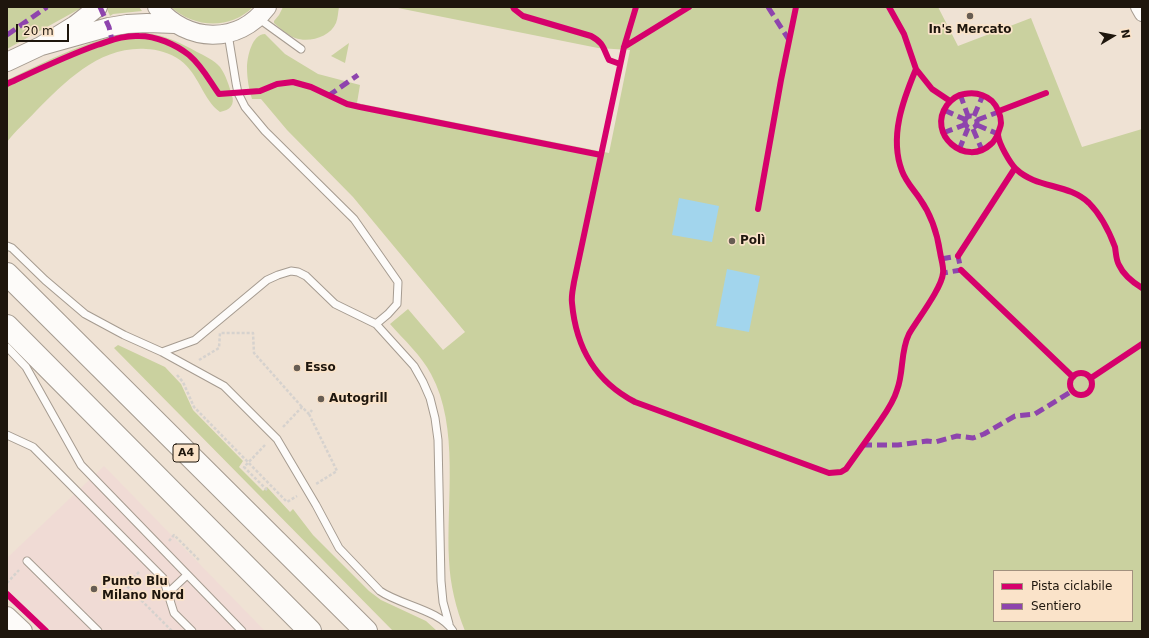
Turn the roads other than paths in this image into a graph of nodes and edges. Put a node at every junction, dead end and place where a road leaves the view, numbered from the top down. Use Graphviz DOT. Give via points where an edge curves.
graph roads {
  1 [pos="98,7"];
  2 [pos="157,7"];
  3 [pos="1138,7"];
  4 [pos="263,12"];
  5 [pos="1142,14"];
  6 [pos="175,24"];
  7 [pos="228,33"];
  8 [pos="41,46"];
  9 [pos="301,48"];
  10 [pos="7,62"];
  11 [pos="7,246"];
  12 [pos="7,274"];
  13 [pos="376,324"];
  14 [pos="7,326"];
  15 [pos="7,347"];
  16 [pos="162,352"];
  17 [pos="7,435"];
  18 [pos="27,561"];
  19 [pos="187,575"];
  20 [pos="168,593"];
  21 [pos="7,616"];
  22 [pos="449,624"];
  23 [pos="23,631"];
  24 [pos="98,631"];
  25 [pos="192,631"];
  26 [pos="242,631"];
  27 [pos="310,631"];
  28 [pos="366,631"];
  29 [pos="453,631"];
  1 -- 8 [label="street"];
  2 -- 6 [label="street"];
  3 -- 5 [label="street"];
  4 -- 7 [label="street" via="249,24"];
  4 -- 9 [label="lane"];
  6 -- 7 [label="street" via="201,34"];
  6 -- 8 [label="street" via="127,24"];
  7 -- 13 [label="lane" via="238,93 245,107 264,132 354,219 398,282 397,304"];
  8 -- 10 [label="street"];
  11 -- 16 [label="lane" via="85,314"];
  12 -- 28 [label="highway, A4"];
  13 -- 16 [label="lane" via="335,304 306,276 291,271 266,280 195,340"];
  13 -- 22 [label="lane" via="414,366 430,398 435,418 438,440 440,574 443,602"];
  14 -- 27 [label="highway"];
  15 -- 19 [label="lane" via="26,367 82,465"];
  16 -- 22 [label="lane" via="224,386 277,439 339,548 380,591"];
  17 -- 20 [label="lane" via="33,447 163,578"];
  18 -- 24 [label="lane"];
  19 -- 20 [label="lane"];
  19 -- 26 [label="lane"];
  20 -- 25 [label="lane" via="174,613"];
  21 -- 23 [label="street"];
  22 -- 29 [label="lane"];
}
